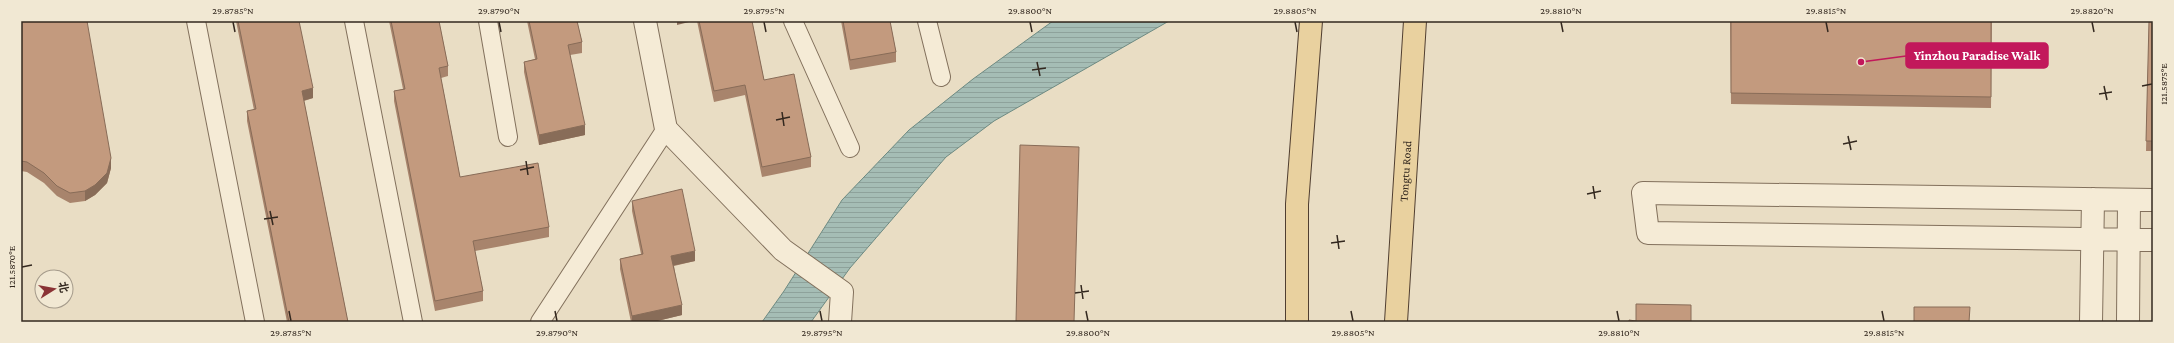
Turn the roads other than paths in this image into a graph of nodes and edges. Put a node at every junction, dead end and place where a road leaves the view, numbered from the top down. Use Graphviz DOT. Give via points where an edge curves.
graph roads {
  1 [pos="196,21"];
  2 [pos="354,21"];
  3 [pos="488,21"];
  4 [pos="644,21"];
  5 [pos="793,21"];
  6 [pos="927,21"];
  7 [pos="1311,21"];
  8 [pos="1415,21"];
  9 [pos="941,77"];
  10 [pos="666,129"];
  11 [pos="508,137"];
  12 [pos="850,148"];
  13 [pos="2093,199"];
  14 [pos="2130,200"];
  15 [pos="2153,200"];
  16 [pos="2093,239"];
  17 [pos="2129,240"];
  18 [pos="2153,240"];
  19 [pos="255,322"];
  20 [pos="413,322"];
  21 [pos="540,322"];
  22 [pos="840,322"];
  23 [pos="1297,322"];
  24 [pos="1396,322"];
  25 [pos="2091,322"];
  26 [pos="2128,322"];
  1 -- 19 [label="lane"];
  2 -- 20 [label="lane"];
  3 -- 11 [label="lane"];
  4 -- 10 [label="street"];
  5 -- 12 [label="lane"];
  6 -- 9 [label="lane"];
  7 -- 23 [label="main road" via="1297,204"];
  8 -- 24 [label="main road, Tongtu Road"];
  10 -- 21 [label="lane"];
  10 -- 22 [label="street" via="783,250 842,292"];
  13 -- 14 [label="street"];
  13 -- 16 [label="street"];
  13 -- 16 [label="street" via="1643,193 1648,233"];
  14 -- 15 [label="street"];
  14 -- 17 [label="street"];
  16 -- 17 [label="street"];
  16 -- 25 [label="street"];
  17 -- 18 [label="street"];
  17 -- 26 [label="street"];
}
